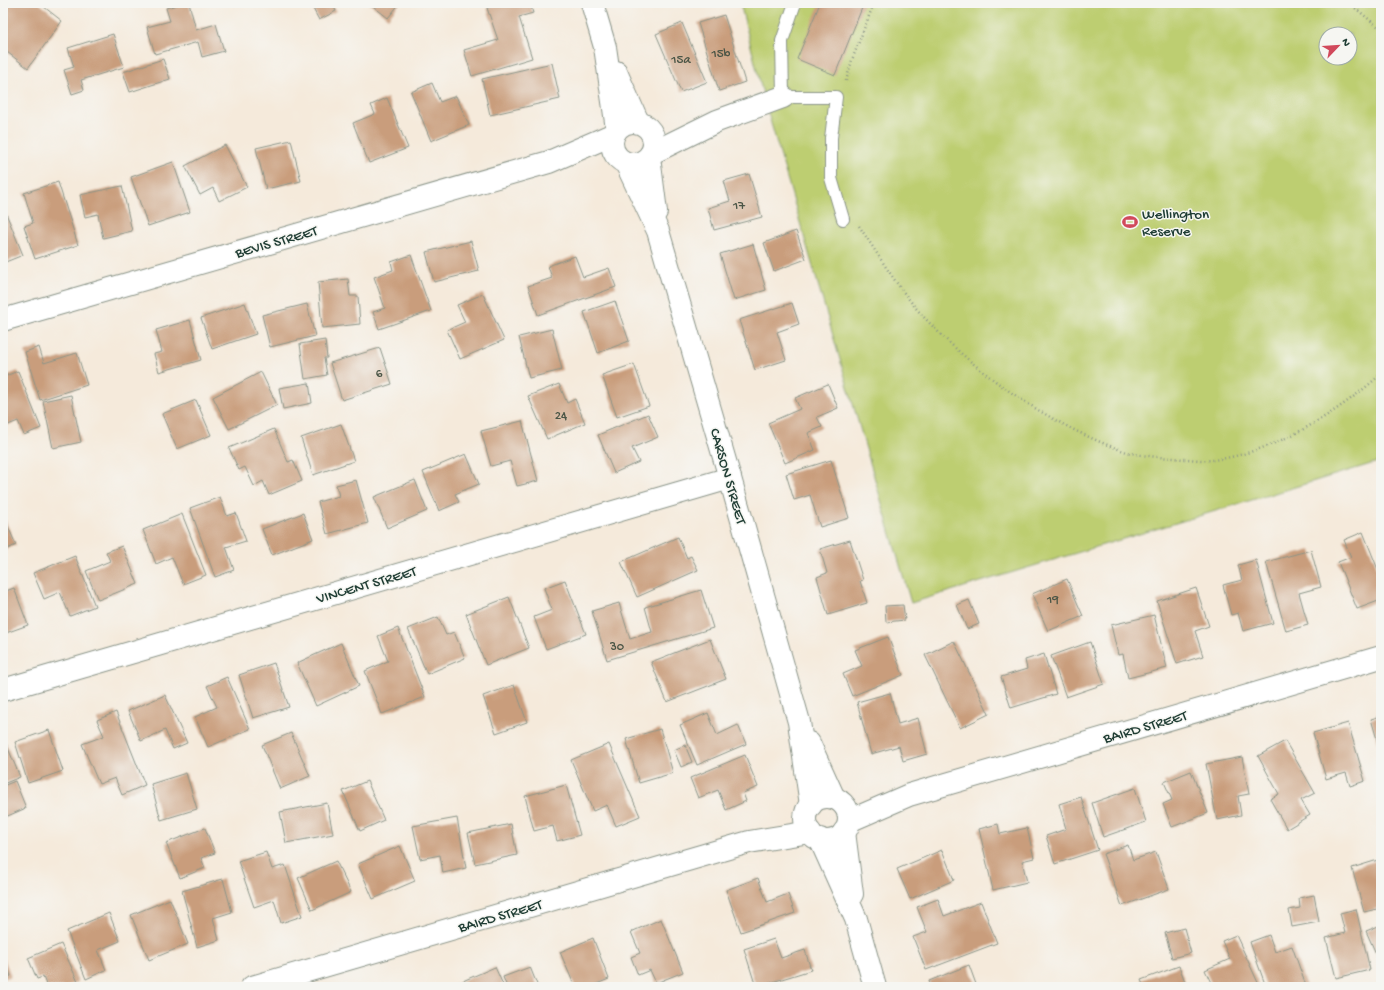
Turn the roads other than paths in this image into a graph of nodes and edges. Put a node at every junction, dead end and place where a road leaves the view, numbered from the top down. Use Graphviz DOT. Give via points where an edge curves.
graph roads {
  1 [pos="592,3"];
  2 [pos="795,3"];
  3 [pos="605,47"];
  4 [pos="783,97"];
  5 [pos="648,141"];
  6 [pos="618,145"];
  7 [pos="843,219"];
  8 [pos="658,231"];
  9 [pos="3,320"];
  10 [pos="730,478"];
  11 [pos="1381,657"];
  12 [pos="3,690"];
  13 [pos="799,722"];
  14 [pos="842,814"];
  15 [pos="811,823"];
  16 [pos="856,919"];
  17 [pos="252,987"];
  18 [pos="876,987"];
  1 -- 3 [label="street, CARSON STREET"];
  2 -- 4 [label="lane" via="782,41"];
  3 -- 5 [label="street, CARSON STREET"];
  3 -- 6 [label="street, CARSON STREET"];
  4 -- 5 [label="street" via="716,121"];
  4 -- 7 [label="lane" via="836,96 831,138 831,178"];
  5 -- 6 [label="street" via="626,123"];
  5 -- 6 [label="street" via="638,164"];
  5 -- 8 [label="street, CARSON STREET"];
  6 -- 8 [label="street, CARSON STREET"];
  6 -- 9 [label="street, BEVIS STREET" via="549,162"];
  8 -- 10 [label="street, CARSON STREET"];
  10 -- 12 [label="street, VINCENT STREET"];
  10 -- 13 [label="street, CARSON STREET"];
  11 -- 14 [label="street, BAIRD STREET"];
  13 -- 14 [label="street, CARSON STREET"];
  13 -- 15 [label="street, CARSON STREET"];
  14 -- 15 [label="street" via="822,798"];
  14 -- 15 [label="street" via="833,840"];
  14 -- 16 [label="street, CARSON STREET"];
  15 -- 16 [label="street, CARSON STREET"];
  15 -- 17 [label="street, BAIRD STREET"];
  16 -- 18 [label="street, CARSON STREET"];
}
